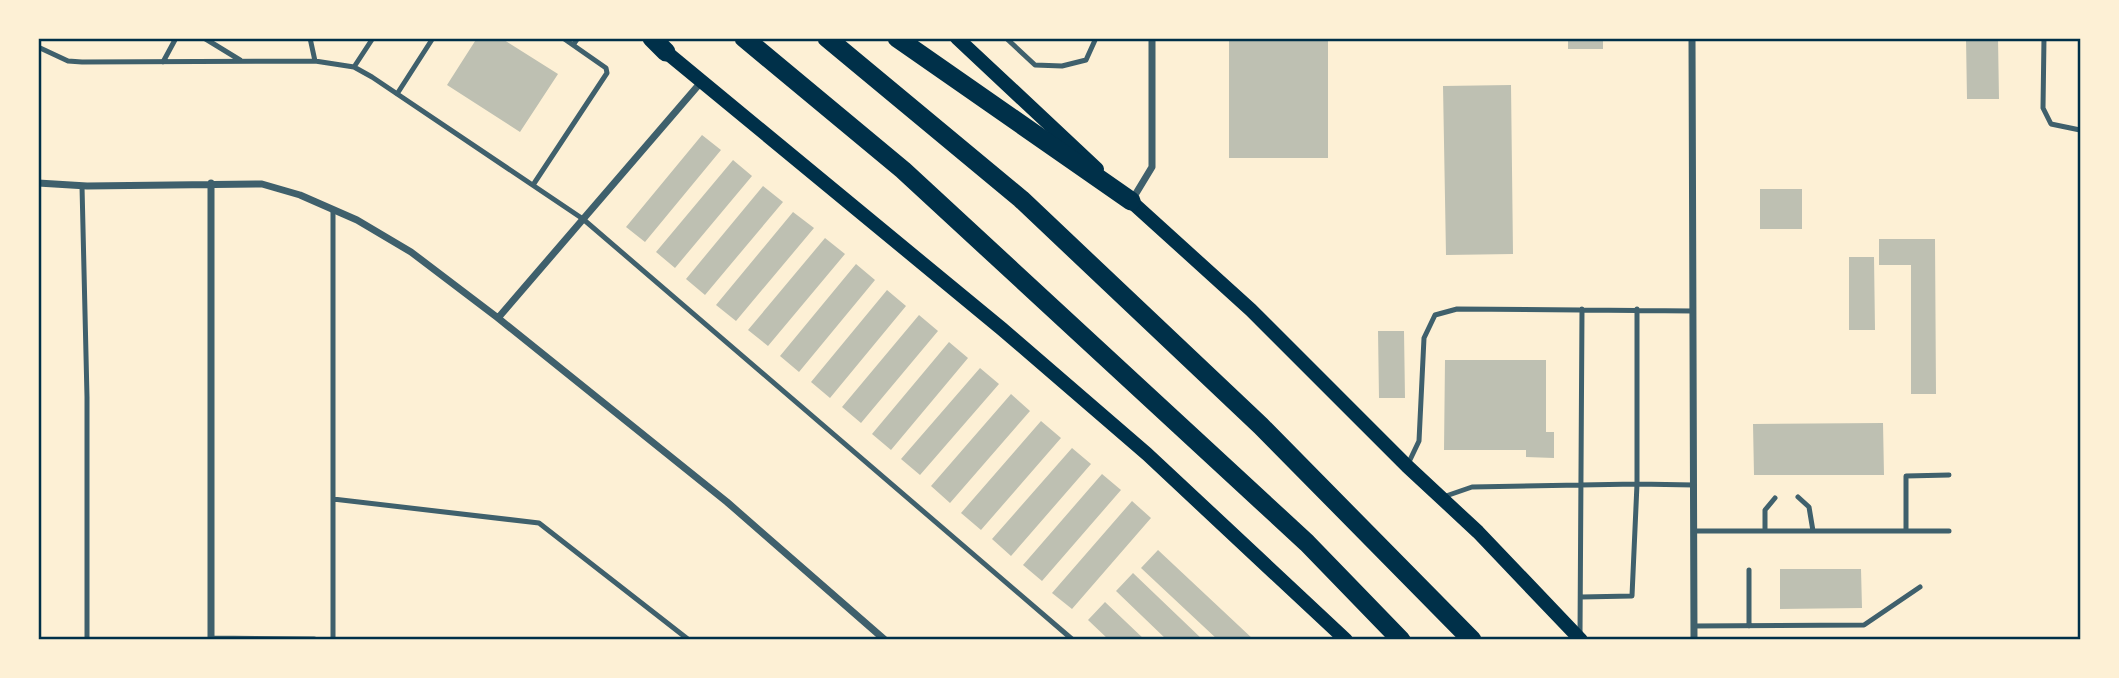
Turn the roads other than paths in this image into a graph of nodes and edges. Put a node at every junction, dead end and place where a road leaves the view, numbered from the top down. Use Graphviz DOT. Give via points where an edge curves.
graph roads {
  1 [pos="176,38"];
  2 [pos="204,38"];
  3 [pos="310,38"];
  4 [pos="373,38"];
  5 [pos="433,38"];
  6 [pos="563,38"];
  7 [pos="578,38"];
  8 [pos="744,38"];
  9 [pos="827,38"];
  10 [pos="897,38"];
  11 [pos="957,38"];
  12 [pos="1006,38"];
  13 [pos="1096,38"];
  14 [pos="1152,38"];
  15 [pos="1692,38"];
  16 [pos="2044,38"];
  17 [pos="655,43"];
  18 [pos="573,46"];
  19 [pos="38,47"];
  20 [pos="242,61"];
  21 [pos="315,61"];
  22 [pos="163,62"];
  23 [pos="354,67"];
  24 [pos="703,80"];
  25 [pos="397,94"];
  26 [pos="2081,130"];
  27 [pos="38,183"];
  28 [pos="211,183"];
  29 [pos="533,185"];
  30 [pos="82,186"];
  31 [pos="1131,201"];
  32 [pos="333,210"];
  33 [pos="583,219"];
  34 [pos="1582,309"];
  35 [pos="1637,309"];
  36 [pos="1693,311"];
  37 [pos="498,318"];
  38 [pos="1407,466"];
  39 [pos="1949,475"];
  40 [pos="1581,484"];
  41 [pos="1637,484"];
  42 [pos="1694,485"];
  43 [pos="1798,497"];
  44 [pos="1440,498"];
  45 [pos="1775,498"];
  46 [pos="332,499"];
  47 [pos="1694,531"];
  48 [pos="1765,531"];
  49 [pos="1813,531"];
  50 [pos="1906,531"];
  51 [pos="1949,531"];
  52 [pos="1749,570"];
  53 [pos="1920,587"];
  54 [pos="1581,597"];
  55 [pos="1694,626"];
  56 [pos="1749,626"];
  57 [pos="87,639"];
  58 [pos="211,639"];
  59 [pos="314,639"];
  60 [pos="332,639"];
  61 [pos="689,639"];
  62 [pos="885,639"];
  63 [pos="1073,639"];
  64 [pos="1346,639"];
  65 [pos="1401,639"];
  66 [pos="1472,639"];
  67 [pos="1580,639"];
  68 [pos="1694,639"];
  1 -- 22 [label="lane"];
  2 -- 20 [label="lane"];
  3 -- 21 [label="lane"];
  4 -- 23 [label="lane"];
  5 -- 25 [label="lane"];
  6 -- 18 [label="lane"];
  7 -- 18 [label="lane"];
  8 -- 65 [label="highway" via="913,179 1297,534"];
  9 -- 66 [label="highway" via="1031,208 1261,426"];
  10 -- 31 [label="highway"];
  11 -- 31 [label="main road"];
  12 -- 13 [label="lane" via="1035,65 1062,66 1086,60"];
  14 -- 31 [label="street" via="1152,167"];
  15 -- 36 [label="street"];
  16 -- 26 [label="lane" via="2043,108 2051,124"];
  17 -- 24 [label="main road"];
  18 -- 29 [label="lane" via="607,68 607,73"];
  19 -- 22 [label="lane" via="68,61"];
  20 -- 21 [label="lane"];
  20 -- 22 [label="lane"];
  21 -- 23 [label="lane"];
  23 -- 25 [label="lane"];
  24 -- 33 [label="street"];
  24 -- 64 [label="main road" via="1137,445"];
  25 -- 29 [label="lane"];
  27 -- 30 [label="street"];
  28 -- 30 [label="street"];
  28 -- 32 [label="street" via="262,184"];
  28 -- 58 [label="street"];
  29 -- 33 [label="lane"];
  30 -- 57 [label="lane"];
  31 -- 38 [label="main road" via="1251,310"];
  32 -- 37 [label="street" via="411,252"];
  32 -- 46 [label="lane"];
  33 -- 37 [label="street"];
  33 -- 63 [label="lane"];
  34 -- 35 [label="lane"];
  34 -- 38 [label="lane" via="1457,309 1435,315 1424,338 1419,441"];
  34 -- 40 [label="lane"];
  35 -- 36 [label="lane"];
  35 -- 41 [label="lane"];
  36 -- 42 [label="street"];
  37 -- 62 [label="street" via="727,502"];
  38 -- 44 [label="main road"];
  39 -- 50 [label="lane" via="1906,476"];
  40 -- 41 [label="lane"];
  40 -- 44 [label="lane" via="1472,487"];
  40 -- 54 [label="lane"];
  41 -- 42 [label="lane"];
  41 -- 54 [label="lane" via="1632,596"];
  42 -- 47 [label="street"];
  43 -- 49 [label="lane" via="1809,507"];
  44 -- 67 [label="main road"];
  45 -- 48 [label="lane" via="1765,510"];
  46 -- 60 [label="lane"];
  46 -- 61 [label="lane" via="539,523"];
  47 -- 48 [label="lane"];
  47 -- 55 [label="street"];
  48 -- 49 [label="lane"];
  49 -- 50 [label="lane"];
  50 -- 51 [label="lane"];
  52 -- 56 [label="lane"];
  53 -- 56 [label="lane" via="1864,625"];
  54 -- 67 [label="lane"];
  55 -- 56 [label="lane"];
  55 -- 68 [label="street"];
  58 -- 59 [label="street"];
}
